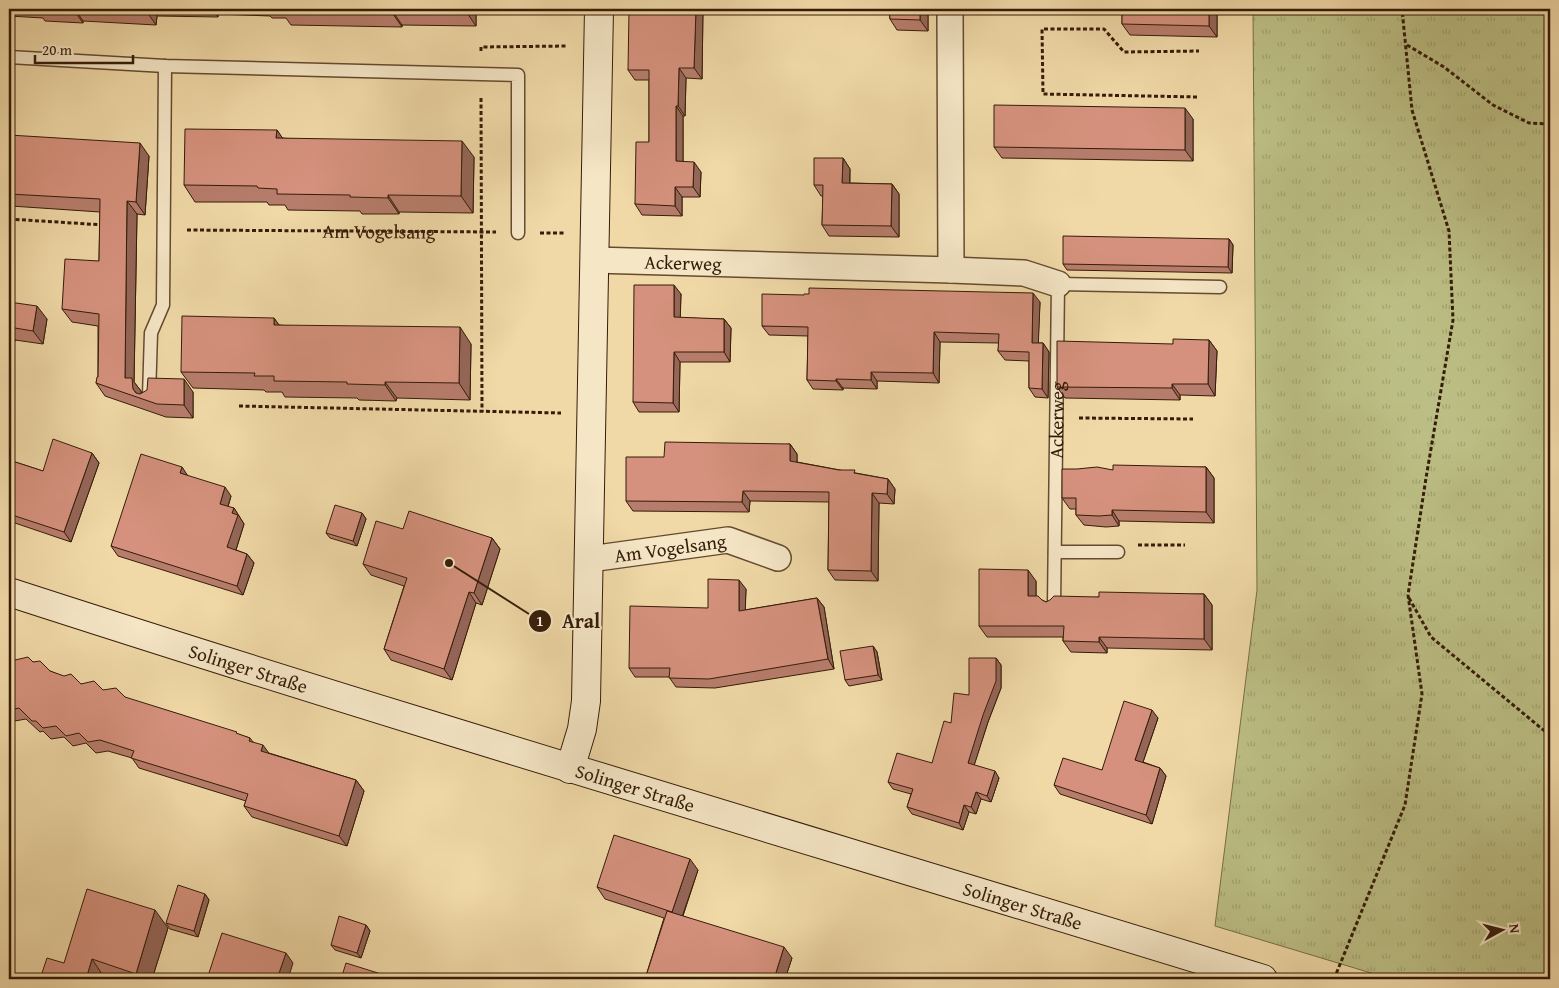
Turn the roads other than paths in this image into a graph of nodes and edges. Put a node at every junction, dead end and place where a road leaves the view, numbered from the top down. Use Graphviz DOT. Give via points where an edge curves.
graph roads {
  1 [pos="599,9"];
  2 [pos="950,9"];
  3 [pos="9,57"];
  4 [pos="165,66"];
  5 [pos="518,233"];
  6 [pos="594,260"];
  7 [pos="951,270"];
  8 [pos="1058,284"];
  9 [pos="1220,287"];
  10 [pos="149,399"];
  11 [pos="1055,552"];
  12 [pos="1118,552"];
  13 [pos="778,558"];
  14 [pos="590,559"];
  15 [pos="9,592"];
  16 [pos="1054,605"];
  17 [pos="570,769"];
  18 [pos="1226,974"];
  19 [pos="1264,979"];
  1 -- 6 [label="main road, Am Vogelsang"];
  2 -- 7 [label="street"];
  3 -- 4 [label="lane"];
  4 -- 5 [label="lane" via="518,75"];
  4 -- 10 [label="lane" via="163,305 151,332"];
  6 -- 7 [label="street, Ackerweg"];
  6 -- 14 [label="main road, Am Vogelsang"];
  7 -- 8 [label="street, Ackerweg" via="1024,273"];
  8 -- 9 [label="lane"];
  8 -- 11 [label="lane, Ackerweg"];
  11 -- 12 [label="lane"];
  11 -- 16 [label="lane, Ackerweg"];
  13 -- 14 [label="street, Am Vogelsang" via="728,540"];
  14 -- 17 [label="main road, Am Vogelsang" via="586,701 582,730"];
  15 -- 17 [label="main road, Solinger Straße"];
  17 -- 18 [label="main road, Solinger Straße" via="734,817"];
  18 -- 19 [label="main road, Solinger Straße"];
}
